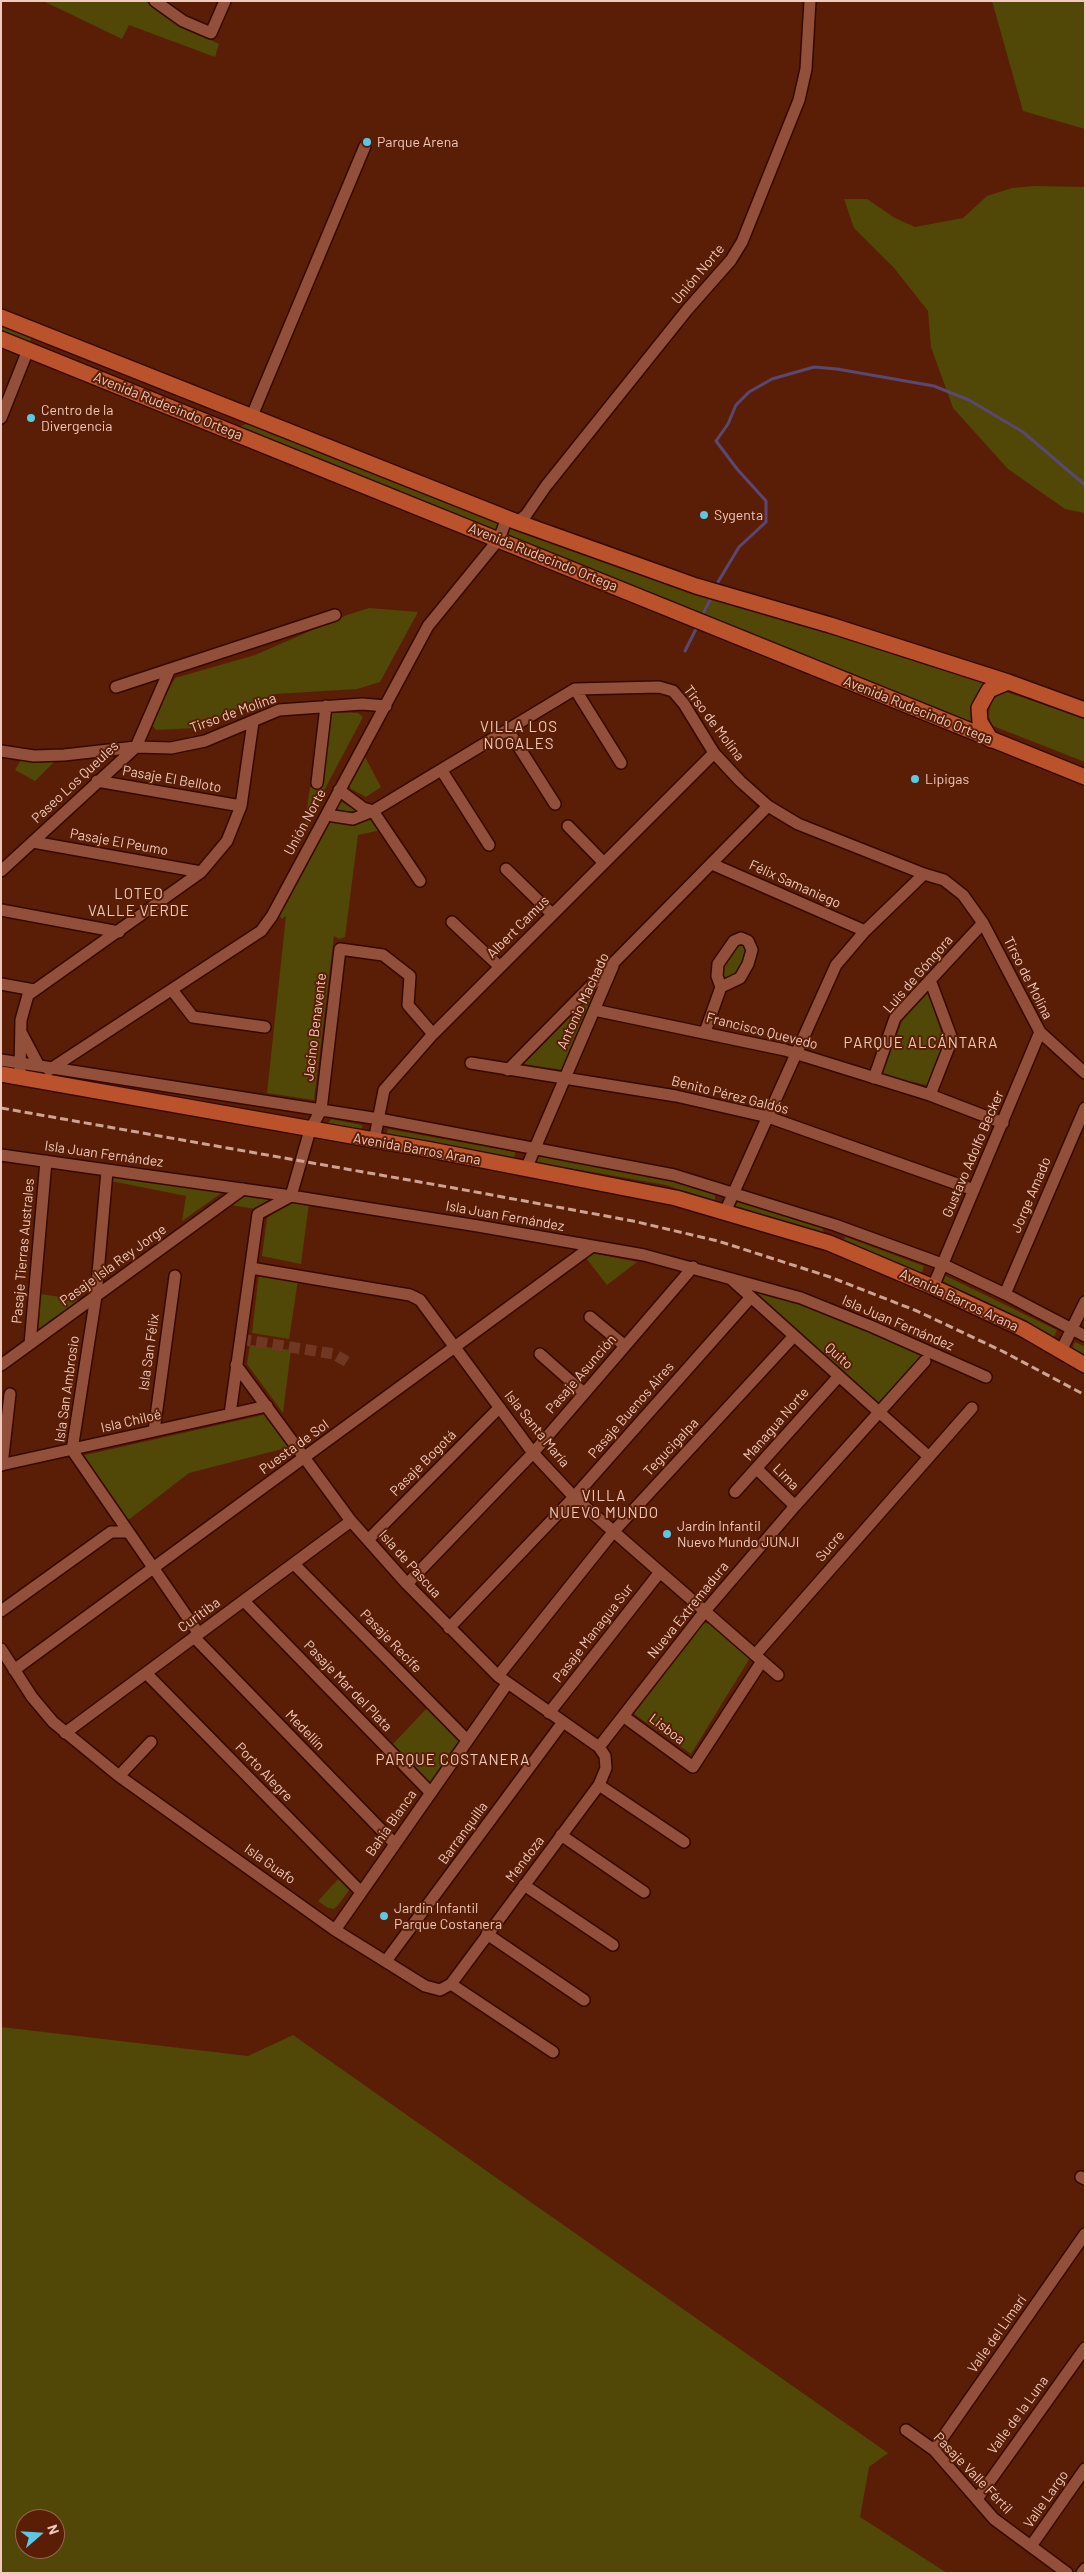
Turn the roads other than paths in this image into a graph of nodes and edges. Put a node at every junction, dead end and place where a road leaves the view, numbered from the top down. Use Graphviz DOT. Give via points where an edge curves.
graph roads {
  1 [pos="155,1"];
  2 [pos="225,1"];
  3 [pos="810,1"];
  4 [pos="365,146"];
  5 [pos="1,317"];
  6 [pos="1,339"];
  7 [pos="67,344"];
  8 [pos="28,350"];
  9 [pos="1,418"];
  10 [pos="250,418"];
  11 [pos="210,423"];
  12 [pos="512,520"];
  13 [pos="499,539"];
  14 [pos="336,615"];
  15 [pos="169,671"];
  16 [pos="1008,682"];
  17 [pos="116,688"];
  18 [pos="575,690"];
  19 [pos="1063,701"];
  20 [pos="1085,701"];
  21 [pos="326,706"];
  22 [pos="386,706"];
  23 [pos="1085,710"];
  24 [pos="253,722"];
  25 [pos="508,730"];
  26 [pos="991,740"];
  27 [pos="136,747"];
  28 [pos="1,750"];
  29 [pos="714,753"];
  30 [pos="621,763"];
  31 [pos="442,771"];
  32 [pos="1085,777"];
  33 [pos="97,781"];
  34 [pos="317,783"];
  35 [pos="339,790"];
  36 [pos="555,804"];
  37 [pos="241,806"];
  38 [pos="768,806"];
  39 [pos="373,810"];
  40 [pos="327,815"];
  41 [pos="568,826"];
  42 [pos="33,842"];
  43 [pos="489,845"];
  44 [pos="604,863"];
  45 [pos="712,864"];
  46 [pos="506,869"];
  47 [pos="1,871"];
  48 [pos="201,872"];
  49 [pos="924,874"];
  50 [pos="420,881"];
  51 [pos="1,910"];
  52 [pos="552,914"];
  53 [pos="452,922"];
  54 [pos="984,923"];
  55 [pos="865,931"];
  56 [pos="119,932"];
  57 [pos="616,959"];
  58 [pos="500,967"];
  59 [pos="930,980"];
  60 [pos="1,984"];
  61 [pos="721,987"];
  62 [pos="34,990"];
  63 [pos="172,990"];
  64 [pos="594,1010"];
  65 [pos="265,1027"];
  66 [pos="21,1031"];
  67 [pos="705,1032"];
  68 [pos="1040,1032"];
  69 [pos="433,1034"];
  70 [pos="76,1052"];
  71 [pos="797,1054"];
  72 [pos="1,1060"];
  73 [pos="471,1063"];
  74 [pos="38,1066"];
  75 [pos="53,1068"];
  76 [pos="508,1070"];
  77 [pos="23,1073"];
  78 [pos="1085,1073"];
  79 [pos="1,1074"];
  80 [pos="89,1074"];
  81 [pos="565,1078"];
  82 [pos="874,1078"];
  83 [pos="57,1084"];
  84 [pos="930,1095"];
  85 [pos="1085,1108"];
  86 [pos="321,1110"];
  87 [pos="768,1117"];
  88 [pos="379,1119"];
  89 [pos="1004,1122"];
  90 [pos="310,1130"];
  91 [pos="374,1141"];
  92 [pos="535,1148"];
  93 [pos="1,1155"];
  94 [pos="46,1161"];
  95 [pos="526,1169"];
  96 [pos="108,1171"];
  97 [pos="243,1189"];
  98 [pos="974,1190"];
  99 [pos="734,1192"];
  100 [pos="291,1196"];
  101 [pos="725,1212"];
  102 [pos="835,1225"];
  103 [pos="828,1243"];
  104 [pos="591,1247"];
  105 [pos="942,1264"];
  106 [pos="252,1268"];
  107 [pos="693,1268"];
  108 [pos="175,1276"];
  109 [pos="730,1278"];
  110 [pos="933,1287"];
  111 [pos="1005,1294"];
  112 [pos="96,1296"];
  113 [pos="751,1297"];
  114 [pos="1085,1302"];
  115 [pos="590,1317"];
  116 [pos="1072,1329"];
  117 [pos="794,1336"];
  118 [pos="1085,1336"];
  119 [pos="30,1344"];
  120 [pos="456,1346"];
  121 [pos="625,1346"];
  122 [pos="1061,1352"];
  123 [pos="540,1354"];
  124 [pos="925,1361"];
  125 [pos="1,1364"];
  126 [pos="236,1365"];
  127 [pos="1085,1365"];
  128 [pos="838,1376"];
  129 [pos="986,1377"];
  130 [pos="584,1393"];
  131 [pos="10,1394"];
  132 [pos="267,1406"];
  133 [pos="499,1408"];
  134 [pos="972,1408"];
  135 [pos="879,1412"];
  136 [pos="230,1414"];
  137 [pos="154,1432"];
  138 [pos="72,1450"];
  139 [pos="533,1452"];
  140 [pos="928,1456"];
  141 [pos="305,1457"];
  142 [pos="2,1465"];
  143 [pos="757,1469"];
  144 [pos="734,1492"];
  145 [pos="574,1497"];
  146 [pos="795,1506"];
  147 [pos="351,1521"];
  148 [pos="614,1531"];
  149 [pos="127,1532"];
  150 [pos="368,1540"];
  151 [pos="294,1564"];
  152 [pos="153,1568"];
  153 [pos="660,1572"];
  154 [pos="407,1584"];
  155 [pos="244,1601"];
  156 [pos="1,1611"];
  157 [pos="705,1611"];
  158 [pos="449,1628"];
  159 [pos="196,1636"];
  160 [pos="1,1649"];
  161 [pos="759,1658"];
  162 [pos="14,1670"];
  163 [pos="146,1673"];
  164 [pos="778,1675"];
  165 [pos="498,1676"];
  166 [pos="507,1684"];
  167 [pos="549,1713"];
  168 [pos="623,1716"];
  169 [pos="563,1722"];
  170 [pos="65,1733"];
  171 [pos="467,1740"];
  172 [pos="151,1742"];
  173 [pos="598,1747"];
  174 [pos="693,1767"];
  175 [pos="119,1776"];
  176 [pos="598,1785"];
  177 [pos="431,1793"];
  178 [pos="561,1835"];
  179 [pos="684,1842"];
  180 [pos="395,1844"];
  181 [pos="524,1885"];
  182 [pos="361,1892"];
  183 [pos="644,1892"];
  184 [pos="335,1930"];
  185 [pos="487,1934"];
  186 [pos="613,1946"];
  187 [pos="386,1961"];
  188 [pos="451,1984"];
  189 [pos="584,2000"];
  190 [pos="554,2052"];
  191 [pos="1085,2234"];
  192 [pos="1085,2348"];
  193 [pos="906,2430"];
  194 [pos="934,2450"];
  195 [pos="1085,2469"];
  196 [pos="977,2499"];
  197 [pos="1031,2546"];
  198 [pos="1085,2569"];
  199 [pos="1067,2573"];
  200 [pos="1082,2573"];
  1 -- 2 [label="street" via="183,21 211,32"];
  3 -- 12 [label="street, Unión Norte" via="806,69 799,100 742,242 731,260 558,470 526,515"];
  4 -- 10 [label="street, Avenida Rudecindo Ortega"];
  5 -- 7 [label="main road, Avenida Rudecindo Ortega"];
  6 -- 8 [label="main road, Avenida Rudecindo Ortega"];
  7 -- 8 [label="main road"];
  7 -- 10 [label="main road, Avenida Rudecindo Ortega"];
  8 -- 9 [label="street"];
  8 -- 11 [label="main road, Avenida Rudecindo Ortega"];
  10 -- 11 [label="main road" via="230,426"];
  10 -- 12 [label="main road, Avenida Rudecindo Ortega"];
  11 -- 13 [label="main road, Avenida Rudecindo Ortega"];
  12 -- 13 [label="street, Unión Norte"];
  12 -- 16 [label="main road, Avenida Rudecindo Ortega" via="696,586"];
  13 -- 22 [label="street, Unión Norte" via="428,626"];
  13 -- 26 [label="main road, Avenida Rudecindo Ortega"];
  14 -- 15 [label="street"];
  15 -- 17 [label="street"];
  15 -- 27 [label="street, Paseo Los Queules"];
  16 -- 19 [label="main road, Avenida Rudecindo Ortega"];
  16 -- 26 [label="main road" via="989,690 982,702 980,722"];
  18 -- 25 [label="street, Tirso de Molina"];
  18 -- 29 [label="street, Tirso de Molina" via="659,687 673,691"];
  18 -- 30 [label="street"];
  19 -- 20 [label="street"];
  19 -- 23 [label="main road, Avenida Rudecindo Ortega"];
  21 -- 22 [label="street, Tirso de Molina"];
  21 -- 24 [label="street, Tirso de Molina" via="278,710"];
  21 -- 34 [label="street"];
  22 -- 35 [label="street, Unión Norte"];
  24 -- 27 [label="street, Tirso de Molina" via="188,746"];
  24 -- 37 [label="street"];
  25 -- 31 [label="street, Tirso de Molina"];
  25 -- 36 [label="street"];
  26 -- 32 [label="main road, Avenida Rudecindo Ortega"];
  27 -- 28 [label="street, Tirso de Molina" via="34,756"];
  27 -- 33 [label="street, Paseo Los Queules"];
  29 -- 38 [label="street, Tirso de Molina"];
  29 -- 44 [label="street, Albert Camus"];
  31 -- 39 [label="street, Tirso de Molina"];
  31 -- 43 [label="street"];
  33 -- 37 [label="street, Pasaje El Belloto"];
  33 -- 42 [label="street, Paseo Los Queules"];
  35 -- 39 [label="street" via="363,808"];
  35 -- 40 [label="street, Unión Norte"];
  37 -- 48 [label="street" via="227,842"];
  38 -- 45 [label="street, Antonio Machado"];
  38 -- 49 [label="street, Tirso de Molina" via="798,824"];
  39 -- 40 [label="street, Tirso de Molina" via="353,819"];
  39 -- 50 [label="street"];
  40 -- 63 [label="street, Unión Norte" via="261,931"];
  41 -- 44 [label="street"];
  42 -- 47 [label="street, Paseo Los Queules"];
  42 -- 48 [label="street, Pasaje El Peumo"];
  44 -- 52 [label="street, Albert Camus"];
  45 -- 55 [label="street, Félix Samaniego"];
  45 -- 57 [label="street, Antonio Machado"];
  46 -- 52 [label="street"];
  48 -- 56 [label="street"];
  49 -- 54 [label="street, Tirso de Molina" via="944,880 963,895"];
  49 -- 55 [label="street"];
  51 -- 56 [label="street"];
  52 -- 58 [label="street, Albert Camus"];
  53 -- 58 [label="street"];
  54 -- 59 [label="street, Luis de Góngora"];
  54 -- 68 [label="street, Tirso de Molina"];
  55 -- 71 [label="street" via="836,965"];
  56 -- 62 [label="street"];
  57 -- 64 [label="street, Antonio Machado"];
  57 -- 76 [label="street"];
  58 -- 69 [label="street, Albert Camus"];
  59 -- 82 [label="street, Luis de Góngora" via="895,1018"];
  59 -- 84 [label="street" via="952,1039"];
  60 -- 62 [label="street"];
  61 -- 67 [label="street"];
  62 -- 66 [label="street" via="28,994 24,1005"];
  63 -- 65 [label="street" via="193,1016"];
  63 -- 70 [label="street, Unión Norte"];
  64 -- 67 [label="street, Francisco Quevedo"];
  64 -- 81 [label="street, Antonio Machado"];
  66 -- 74 [label="street"];
  66 -- 77 [label="street"];
  67 -- 71 [label="street, Francisco Quevedo"];
  68 -- 78 [label="street, Tirso de Molina"];
  68 -- 89 [label="street, Gustavo Adolfo Becker"];
  69 -- 86 [label="street, Jacino Benavente" via="408,1005 410,976 382,955 340,948"];
  69 -- 88 [label="street, Albert Camus" via="384,1090"];
  70 -- 75 [label="street, Unión Norte"];
  70 -- 80 [label="street" via="79,1064"];
  71 -- 82 [label="street, Francisco Quevedo"];
  71 -- 87 [label="street"];
  72 -- 77 [label="street, Avenida Barros Arana"];
  73 -- 76 [label="street, Benito Pérez Galdós"];
  74 -- 75 [label="street, Avenida Barros Arana"];
  74 -- 77 [label="street, Avenida Barros Arana"];
  75 -- 77 [label="street, Unión Norte"];
  75 -- 80 [label="street, Avenida Barros Arana"];
  75 -- 83 [label="street"];
  76 -- 81 [label="street, Benito Pérez Galdós"];
  77 -- 79 [label="main road, Avenida Barros Arana"];
  77 -- 83 [label="main road, Avenida Barros Arana"];
  80 -- 86 [label="street, Avenida Barros Arana"];
  81 -- 87 [label="street, Benito Pérez Galdós" via="676,1096"];
  81 -- 92 [label="street, Antonio Machado"];
  82 -- 84 [label="street, Francisco Quevedo"];
  83 -- 90 [label="main road, Avenida Barros Arana"];
  84 -- 89 [label="street, Francisco Quevedo"];
  85 -- 111 [label="street, Jorge Amado"];
  86 -- 88 [label="street, Avenida Barros Arana"];
  86 -- 90 [label="street"];
  87 -- 98 [label="street, Benito Pérez Galdós"];
  87 -- 99 [label="street"];
  88 -- 91 [label="street, Albert Camus"];
  88 -- 92 [label="street, Avenida Barros Arana"];
  89 -- 98 [label="street, Gustavo Adolfo Becker"];
  90 -- 91 [label="main road, Avenida Barros Arana"];
  90 -- 100 [label="street"];
  91 -- 95 [label="main road, Avenida Barros Arana"];
  92 -- 95 [label="street, Antonio Machado"];
  92 -- 99 [label="street, Avenida Barros Arana" via="674,1175"];
  93 -- 94 [label="street, Isla Juan Fernández"];
  94 -- 96 [label="street, Isla Juan Fernández"];
  94 -- 119 [label="street, Pasaje Tierras Australes"];
  95 -- 101 [label="main road, Avenida Barros Arana" via="676,1198"];
  96 -- 97 [label="street, Isla Juan Fernández"];
  96 -- 112 [label="street, Isla San Ambrosio"];
  97 -- 100 [label="street, Isla Juan Fernández"];
  97 -- 112 [label="street, Pasaje Isla Rey Jorge"];
  98 -- 105 [label="street, Gustavo Adolfo Becker"];
  99 -- 101 [label="street"];
  99 -- 102 [label="street, Avenida Barros Arana"];
  100 -- 104 [label="street, Isla Juan Fernández"];
  100 -- 106 [label="street" via="258,1214"];
  101 -- 103 [label="main road, Avenida Barros Arana"];
  102 -- 103 [label="street"];
  102 -- 105 [label="street, Avenida Barros Arana"];
  103 -- 110 [label="main road, Avenida Barros Arana"];
  104 -- 107 [label="street, Isla Juan Fernández" via="644,1255"];
  104 -- 120 [label="street, Puesta de Sol"];
  105 -- 110 [label="street, Gustavo Adolfo Becker"];
  105 -- 111 [label="street, Avenida Barros Arana"];
  106 -- 120 [label="street, Isla Santa María" via="410,1295 424,1303"];
  106 -- 126 [label="street"];
  107 -- 109 [label="street, Isla Juan Fernández"];
  107 -- 121 [label="street, Pasaje Asunción"];
  108 -- 137 [label="street, Isla San Félix"];
  109 -- 113 [label="street, Quito"];
  109 -- 129 [label="street, Isla Juan Fernández" via="806,1300"];
  110 -- 122 [label="main road, Avenida Barros Arana" via="1023,1329"];
  111 -- 116 [label="street, Avenida Barros Arana"];
  112 -- 119 [label="street, Pasaje Isla Rey Jorge"];
  112 -- 138 [label="street, Isla San Ambrosio"];
  113 -- 117 [label="street, Quito"];
  113 -- 145 [label="street, Pasaje Buenos Aires"];
  114 -- 116 [label="street"];
  115 -- 121 [label="street"];
  116 -- 118 [label="street, Avenida Barros Arana"];
  116 -- 122 [label="street"];
  117 -- 128 [label="street, Quito"];
  117 -- 148 [label="street, Tegucigalpa"];
  119 -- 125 [label="street, Pasaje Isla Rey Jorge"];
  120 -- 133 [label="street, Isla Santa María"];
  120 -- 141 [label="street, Puesta de Sol"];
  121 -- 130 [label="street, Pasaje Asunción"];
  122 -- 127 [label="main road, Avenida Barros Arana"];
  123 -- 130 [label="street"];
  124 -- 135 [label="street, Nueva Extremadura"];
  126 -- 132 [label="street, Isla de Pascua"];
  126 -- 136 [label="street"];
  128 -- 135 [label="street, Quito"];
  128 -- 143 [label="street, Managua Norte"];
  130 -- 139 [label="street, Pasaje Asunción"];
  131 -- 142 [label="street"];
  132 -- 136 [label="street, Isla Chiloé"];
  132 -- 141 [label="street, Isla de Pascua"];
  133 -- 139 [label="street, Isla Santa María"];
  133 -- 150 [label="street, Pasaje Bogotá"];
  134 -- 140 [label="street, Sucre"];
  135 -- 140 [label="street, Quito"];
  135 -- 146 [label="street, Nueva Extremadura"];
  136 -- 137 [label="street, Isla Chiloé"];
  137 -- 138 [label="street, Isla Chiloé"];
  138 -- 142 [label="street, Isla Chiloé"];
  138 -- 149 [label="street, Isla San Ambrosio"];
  139 -- 145 [label="street, Isla Santa María"];
  139 -- 154 [label="street, Pasaje Asunción"];
  140 -- 161 [label="street, Sucre"];
  141 -- 147 [label="street, Isla de Pascua"];
  141 -- 152 [label="street, Puesta de Sol"];
  143 -- 144 [label="street, Managua Norte"];
  143 -- 146 [label="street, Lima"];
  145 -- 148 [label="street, Isla Santa María"];
  145 -- 158 [label="street, Pasaje Buenos Aires"];
  146 -- 157 [label="street, Nueva Extremadura"];
  147 -- 150 [label="street, Isla de Pascua"];
  147 -- 151 [label="street, Curitiba"];
  148 -- 153 [label="street, Isla Santa María"];
  148 -- 165 [label="street, Tegucigalpa"];
  149 -- 152 [label="street, Isla San Ambrosio"];
  149 -- 156 [label="street" via="111,1532"];
  150 -- 154 [label="street, Isla de Pascua"];
  151 -- 155 [label="street, Curitiba"];
  151 -- 171 [label="street, Pasaje Recife"];
  152 -- 159 [label="street, Isla San Ambrosio"];
  152 -- 162 [label="street, Puesta de Sol"];
  153 -- 157 [label="street, Isla Santa María"];
  153 -- 167 [label="street, Pasaje Managua Sur"];
  154 -- 158 [label="street, Isla de Pascua"];
  155 -- 159 [label="street, Curitiba"];
  155 -- 177 [label="street, Pasaje Mar del Plata"];
  157 -- 161 [label="street, Isla Santa María"];
  157 -- 168 [label="street, Nueva Extremadura"];
  158 -- 165 [label="street, Isla de Pascua"];
  159 -- 163 [label="street, Curitiba"];
  159 -- 180 [label="street, Medellín"];
  160 -- 162 [label="street, Isla Guafo"];
  161 -- 164 [label="street, Isla Santa María"];
  161 -- 174 [label="street, Sucre"];
  162 -- 170 [label="street, Isla Guafo" via="42,1710"];
  163 -- 170 [label="street, Curitiba"];
  163 -- 182 [label="street, Porto Alegre"];
  165 -- 166 [label="street, Isla de Pascua"];
  166 -- 167 [label="street, Isla de Pascua"];
  166 -- 171 [label="street, Bahía Blanca"];
  167 -- 169 [label="street, Isla de Pascua"];
  168 -- 173 [label="street, Nueva Extremadura"];
  168 -- 174 [label="street, Lisboa"];
  169 -- 173 [label="street, Isla de Pascua"];
  169 -- 187 [label="street, Barranquilla"];
  170 -- 175 [label="street, Isla Guafo"];
  171 -- 177 [label="street, Bahía Blanca"];
  172 -- 175 [label="street"];
  173 -- 176 [label="street, Mendoza" via="606,1762"];
  175 -- 184 [label="street, Isla Guafo"];
  176 -- 178 [label="street, Mendoza"];
  176 -- 179 [label="street"];
  177 -- 180 [label="street, Bahía Blanca"];
  178 -- 181 [label="street, Mendoza"];
  178 -- 183 [label="street"];
  180 -- 182 [label="street, Bahía Blanca"];
  181 -- 185 [label="street, Mendoza"];
  181 -- 186 [label="street"];
  182 -- 184 [label="street, Bahía Blanca"];
  184 -- 187 [label="street, Isla Guafo"];
  185 -- 188 [label="street, Mendoza"];
  185 -- 189 [label="street"];
  187 -- 188 [label="street, Isla Guafo" via="430,1989 440,1990"];
  188 -- 190 [label="street"];
  191 -- 194 [label="street, Valle del Limarí"];
  192 -- 196 [label="street, Valle de la Luna"];
  193 -- 194 [label="street, Pasaje Valle Fértil"];
  194 -- 196 [label="street, Pasaje Valle Fértil"];
  195 -- 197 [label="street, Valle Largo"];
  196 -- 197 [label="street, Pasaje Valle Fértil" via="994,2518"];
  197 -- 199 [label="street, Pasaje Valle Fértil"];
  198 -- 200 [label="street"];
}
